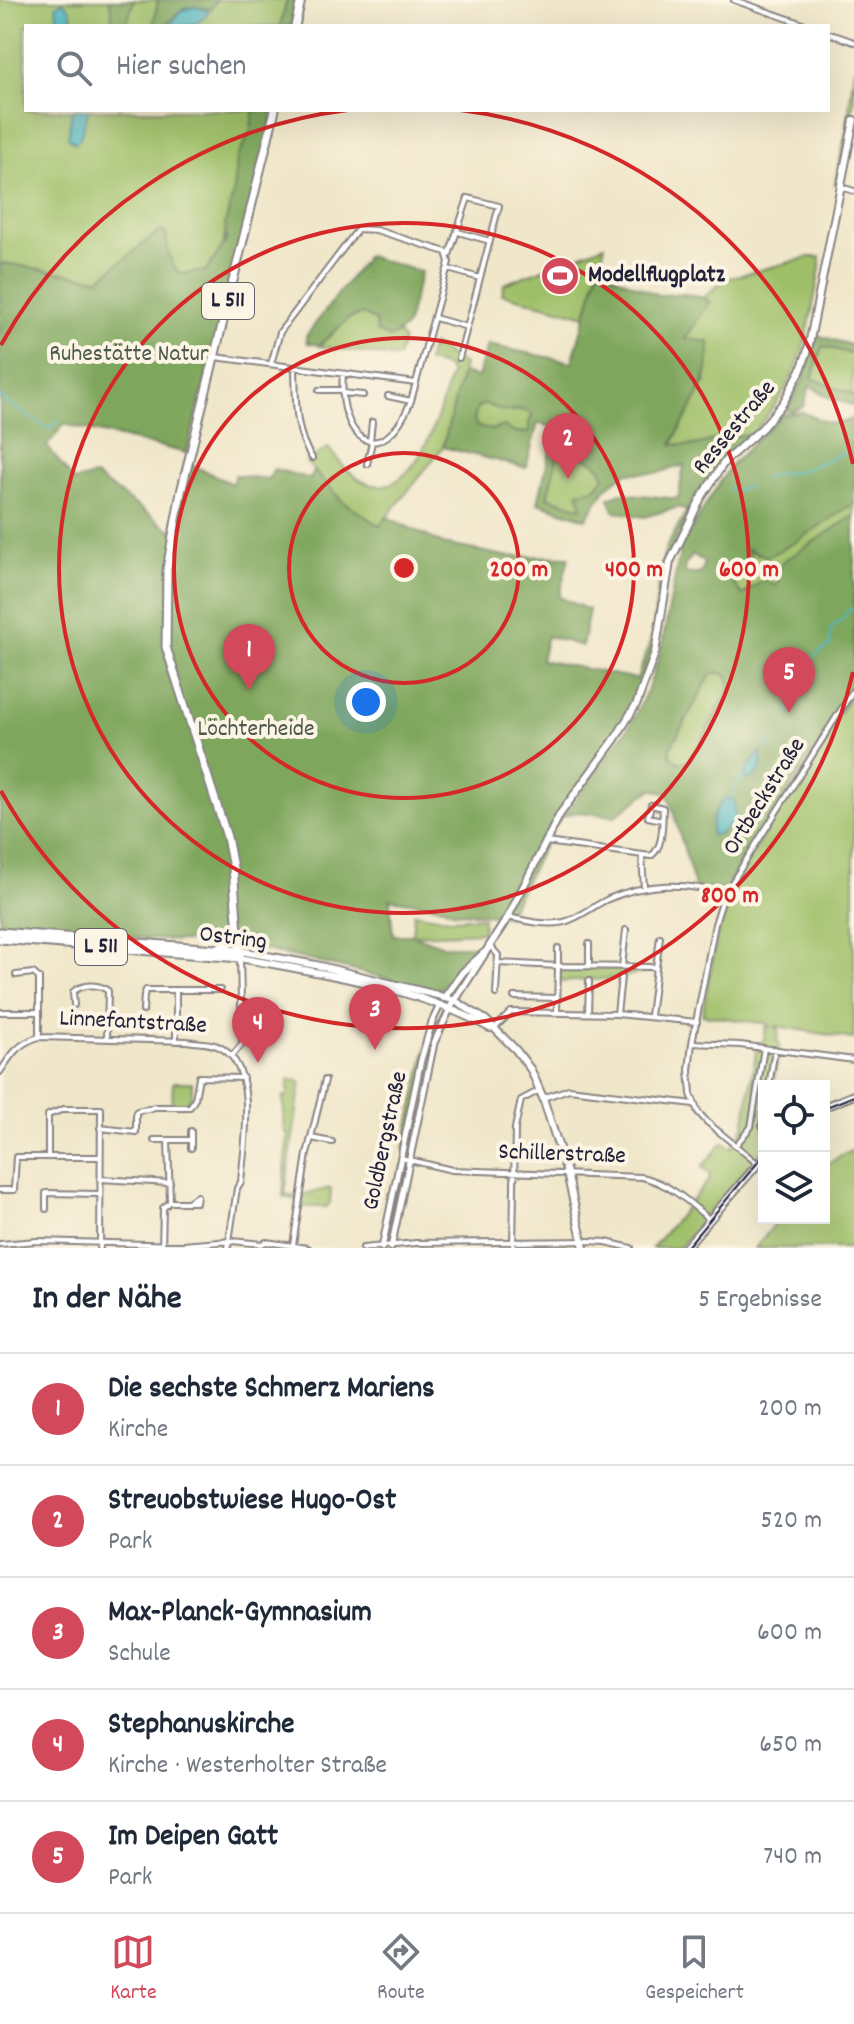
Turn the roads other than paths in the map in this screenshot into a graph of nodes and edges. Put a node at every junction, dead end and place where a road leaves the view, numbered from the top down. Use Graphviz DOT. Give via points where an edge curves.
graph roads {
  1 [pos="301,0"];
  2 [pos="734,0"];
  3 [pos="295,24"];
  4 [pos="803,24"];
  5 [pos="830,34"];
  6 [pos="854,42"];
  7 [pos="275,112"];
  8 [pos="854,120"];
  9 [pos="841,187"];
  10 [pos="854,191"];
  11 [pos="458,232"];
  12 [pos="490,241"];
  13 [pos="449,255"];
  14 [pos="448,269"];
  15 [pos="480,278"];
  16 [pos="434,318"];
  17 [pos="467,327"];
  18 [pos="215,357"];
  19 [pos="459,358"];
  20 [pos="271,364"];
  21 [pos="295,368"];
  22 [pos="343,374"];
  23 [pos="416,383"];
  24 [pos="319,390"];
  25 [pos="342,392"];
  26 [pos="363,395"];
  27 [pos="388,396"];
  28 [pos="411,401"];
  29 [pos="372,422"];
  30 [pos="371,442"];
  31 [pos="312,458"];
  32 [pos="367,464"];
  33 [pos="854,689"];
  34 [pos="662,820"];
  35 [pos="546,842"];
  36 [pos="642,857"];
  37 [pos="644,888"];
  38 [pos="724,895"];
  39 [pos="508,917"];
  40 [pos="239,927"];
  41 [pos="626,930"];
  42 [pos="0,932"];
  43 [pos="660,937"];
  44 [pos="2,940"];
  45 [pos="589,944"];
  46 [pos="488,948"];
  47 [pos="558,948"];
  48 [pos="216,949"];
  49 [pos="240,955"];
  50 [pos="497,963"];
  51 [pos="558,966"];
  52 [pos="589,966"];
  53 [pos="622,967"];
  54 [pos="656,968"];
  55 [pos="16,975"];
  56 [pos="621,977"];
  57 [pos="589,981"];
  58 [pos="464,987"];
  59 [pos="176,990"];
  60 [pos="220,990"];
  61 [pos="496,994"];
  62 [pos="445,997"];
  63 [pos="514,997"];
  64 [pos="557,998"];
  65 [pos="455,1001"];
  66 [pos="74,1005"];
  67 [pos="440,1005"];
  68 [pos="450,1008"];
  69 [pos="143,1011"];
  70 [pos="473,1011"];
  71 [pos="0,1012"];
  72 [pos="38,1012"];
  73 [pos="557,1013"];
  74 [pos="588,1013"];
  75 [pos="617,1014"];
  76 [pos="650,1016"];
  77 [pos="697,1022"];
  78 [pos="493,1030"];
  79 [pos="39,1037"];
  80 [pos="107,1039"];
  81 [pos="176,1041"];
  82 [pos="692,1043"];
  83 [pos="764,1048"];
  84 [pos="775,1049"];
  85 [pos="232,1056"];
  86 [pos="854,1060"];
  87 [pos="0,1072"];
  88 [pos="243,1078"];
  89 [pos="325,1080"];
  90 [pos="770,1080"];
  91 [pos="540,1090"];
  92 [pos="854,1095"];
  93 [pos="543,1098"];
  94 [pos="694,1104"];
  95 [pos="830,1105"];
  96 [pos="100,1128"];
  97 [pos="191,1131"];
  98 [pos="311,1138"];
  99 [pos="154,1140"];
  100 [pos="168,1140"];
  101 [pos="191,1140"];
  102 [pos="332,1142"];
  103 [pos="736,1145"];
  104 [pos="191,1148"];
  105 [pos="48,1157"];
  106 [pos="100,1157"];
  107 [pos="401,1158"];
  108 [pos="409,1160"];
  109 [pos="758,1164"];
  110 [pos="513,1171"];
  111 [pos="567,1173"];
  112 [pos="100,1179"];
  113 [pos="170,1183"];
  114 [pos="0,1190"];
  115 [pos="99,1194"];
  116 [pos="170,1202"];
  117 [pos="188,1202"];
  118 [pos="46,1209"];
  119 [pos="710,1220"];
  120 [pos="0,1244"];
  121 [pos="52,1245"];
  122 [pos="100,1245"];
  123 [pos="228,1245"];
  124 [pos="293,1245"];
  125 [pos="513,1245"];
  126 [pos="583,1245"];
  127 [pos="162,1246"];
  128 [pos="264,1246"];
  129 [pos="391,1246"];
  130 [pos="688,1246"];
  131 [pos="382,1247"];
  132 [pos="308,1248"];
  133 [pos="363,1248"];
  134 [pos="631,1248"];
  1 -- 3 [label="main road"];
  2 -- 4 [label="street"];
  5 -- 6 [label="street"];
  7 -- 18 [label="main road, L 511"];
  8 -- 9 [label="main road, Ressestraße"];
  9 -- 10 [label="street"];
  9 -- 35 [label="main road, Ressestraße" via="801,370 776,413 725,461 706,487 672,556 655,653 637,703"];
  11 -- 12 [label="street"];
  11 -- 12 [label="street" via="467,199 485,201 499,208"];
  11 -- 13 [label="street"];
  12 -- 15 [label="street"];
  13 -- 14 [label="street"];
  13 -- 20 [label="street" via="426,244 358,229 280,332"];
  14 -- 15 [label="street"];
  14 -- 16 [label="street"];
  15 -- 17 [label="street"];
  16 -- 17 [label="street"];
  16 -- 23 [label="street"];
  17 -- 19 [label="street"];
  18 -- 20 [label="street"];
  18 -- 40 [label="main road, L 511" via="171,538 166,647 227,837"];
  20 -- 21 [label="street"];
  21 -- 22 [label="street"];
  21 -- 31 [label="street" via="298,428"];
  22 -- 23 [label="street"];
  22 -- 25 [label="street"];
  23 -- 28 [label="street"];
  24 -- 25 [label="street"];
  25 -- 26 [label="street"];
  25 -- 30 [label="street" via="351,428"];
  27 -- 28 [label="street"];
  28 -- 30 [label="street" via="394,430"];
  29 -- 30 [label="street"];
  30 -- 32 [label="street"];
  33 -- 38 [label="street, Ortbeckstraße"];
  34 -- 36 [label="street" via="656,853"];
  35 -- 36 [label="street"];
  35 -- 39 [label="main road, Ressestraße"];
  36 -- 37 [label="street"];
  37 -- 38 [label="street" via="685,886"];
  37 -- 39 [label="street" via="563,922"];
  38 -- 77 [label="street, Ortbeckstraße"];
  39 -- 46 [label="main road, Ressestraße"];
  40 -- 48 [label="main road" via="232,941"];
  40 -- 49 [label="main road, L 511"];
  41 -- 53 [label="street"];
  42 -- 48 [label="main road, Ostring / L 511"];
  43 -- 54 [label="street"];
  44 -- 49 [label="main road, Ostring / L 511"];
  45 -- 52 [label="street"];
  46 -- 50 [label="street" via="497,952"];
  46 -- 58 [label="main road, Ressestraße"];
  46 -- 62 [label="main road, Ressestraße"];
  47 -- 51 [label="street"];
  48 -- 49 [label="main road, Ostring / L 511"];
  49 -- 62 [label="main road, Ostring" via="316,965"];
  49 -- 67 [label="main road, Ostring"];
  49 -- 85 [label="street" via="242,1044"];
  50 -- 51 [label="street"];
  50 -- 61 [label="street"];
  51 -- 52 [label="street"];
  51 -- 64 [label="street"];
  52 -- 53 [label="street"];
  53 -- 54 [label="street"];
  54 -- 76 [label="street"];
  55 -- 72 [label="street" via="33,973 39,978"];
  56 -- 75 [label="street"];
  57 -- 74 [label="street"];
  58 -- 65 [label="main road, Ressestraße"];
  58 -- 70 [label="main road"];
  59 -- 60 [label="street"];
  59 -- 69 [label="street" via="146,990"];
  59 -- 81 [label="street"];
  62 -- 65 [label="main road, Ostring"];
  62 -- 67 [label="main road, Goldbergstraße"];
  63 -- 64 [label="street"];
  64 -- 73 [label="street"];
  65 -- 68 [label="main road, Ressestraße"];
  65 -- 70 [label="main road, Ostring"];
  66 -- 80 [label="street" via="73,992 79,986 108,991"];
  67 -- 68 [label="main road, Ostring"];
  67 -- 107 [label="street, Goldbergstraße" via="427,1039"];
  68 -- 78 [label="main road, Ostring"];
  68 -- 108 [label="street, Goldbergstraße" via="434,1043"];
  70 -- 78 [label="main road"];
  71 -- 72 [label="street"];
  72 -- 79 [label="street"];
  73 -- 74 [label="street"];
  73 -- 78 [label="street" via="511,1012"];
  74 -- 75 [label="street"];
  75 -- 76 [label="street"];
  76 -- 77 [label="street"];
  77 -- 82 [label="street, Ortbeckstraße"];
  78 -- 91 [label="main road" via="516,1050"];
  79 -- 80 [label="street, Linnefantstraße"];
  79 -- 87 [label="street, Linnefantstraße" via="13,1051"];
  80 -- 81 [label="street, Linnefantstraße"];
  81 -- 85 [label="street, Linnefantstraße" via="218,1046"];
  82 -- 83 [label="street"];
  82 -- 94 [label="street, Ortbeckstraße" via="689,1084"];
  83 -- 84 [label="street"];
  83 -- 103 [label="street" via="751,1127"];
  84 -- 86 [label="street"];
  84 -- 90 [label="street"];
  85 -- 88 [label="street"];
  88 -- 96 [label="street" via="203,1076 190,1107 139,1110 136,1132"];
  88 -- 123 [label="street" via="241,1182"];
  89 -- 98 [label="street"];
  91 -- 93 [label="main road"];
  91 -- 110 [label="street" via="520,1102"];
  92 -- 95 [label="main road"];
  93 -- 94 [label="street" via="569,1089"];
  93 -- 111 [label="main road"];
  94 -- 103 [label="street"];
  96 -- 105 [label="street" via="101,1109 64,1109 48,1115"];
  96 -- 106 [label="street"];
  97 -- 101 [label="street"];
  98 -- 102 [label="street"];
  98 -- 124 [label="street"];
  99 -- 100 [label="street"];
  100 -- 101 [label="street"];
  100 -- 113 [label="street"];
  101 -- 104 [label="street"];
  103 -- 109 [label="street"];
  105 -- 106 [label="street"];
  105 -- 114 [label="street" via="16,1157 14,1190"];
  106 -- 112 [label="street"];
  107 -- 108 [label="street, Schillerstraße"];
  107 -- 131 [label="street, Goldbergstraße"];
  108 -- 110 [label="street, Schillerstraße" via="452,1170"];
  108 -- 129 [label="street, Goldbergstraße"];
  109 -- 119 [label="main road"];
  110 -- 111 [label="street, Schillerstraße"];
  110 -- 125 [label="street"];
  111 -- 119 [label="street, Schillerstraße" via="651,1179"];
  111 -- 126 [label="main road"];
  112 -- 113 [label="street"];
  112 -- 115 [label="street"];
  113 -- 116 [label="street"];
  115 -- 118 [label="street" via="46,1193"];
  115 -- 122 [label="street"];
  116 -- 117 [label="street"];
  116 -- 127 [label="street" via="163,1208"];
  119 -- 130 [label="main road"];
  120 -- 121 [label="street"];
  121 -- 122 [label="street"];
  122 -- 127 [label="street"];
  123 -- 127 [label="street"];
  123 -- 128 [label="street"];
  124 -- 128 [label="street"];
  124 -- 132 [label="street"];
  125 -- 126 [label="street"];
  125 -- 129 [label="street"];
  126 -- 134 [label="street" via="606,1242"];
  129 -- 131 [label="street"];
  131 -- 133 [label="street"];
}
